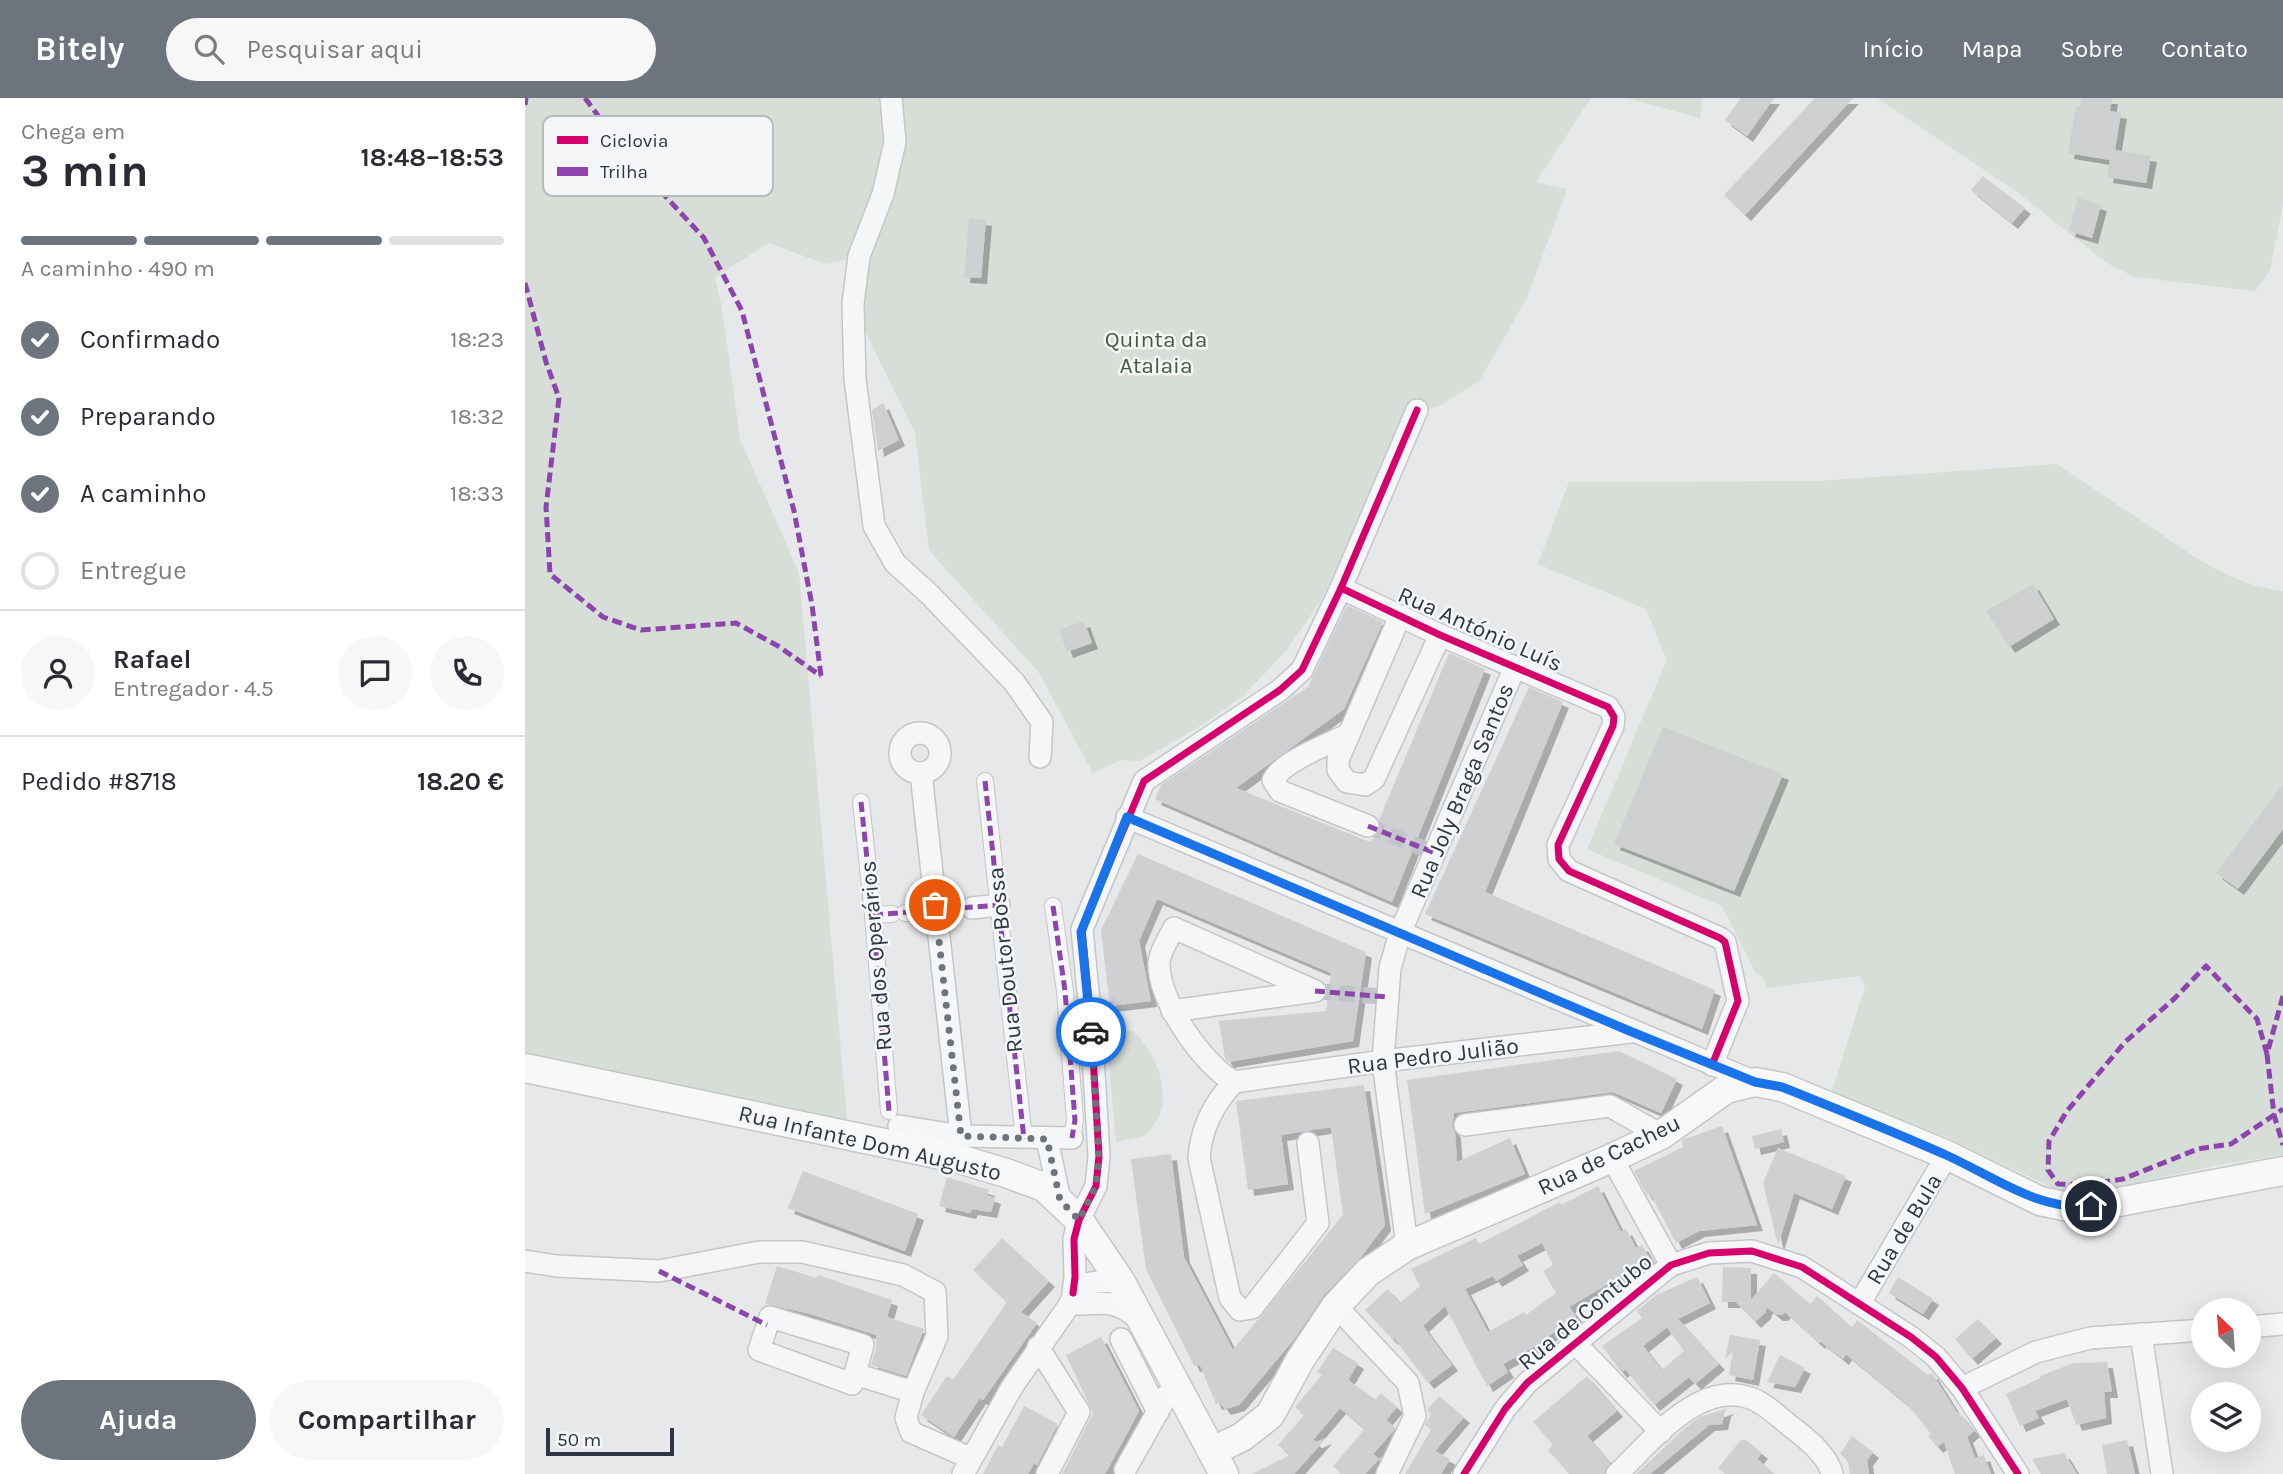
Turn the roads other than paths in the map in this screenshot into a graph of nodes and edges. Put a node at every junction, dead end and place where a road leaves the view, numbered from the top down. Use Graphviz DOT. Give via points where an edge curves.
graph roads {
  1 [pos="891,98"];
  2 [pos="1417,410"];
  3 [pos="1341,589"];
  4 [pos="1400,616"];
  5 [pos="1440,635"];
  6 [pos="1515,667"];
  7 [pos="1349,734"];
  8 [pos="1040,757"];
  9 [pos="921,773"];
  10 [pos="985,781"];
  11 [pos="861,802"];
  12 [pos="1127,817"];
  13 [pos="1368,826"];
  14 [pos="999,905"];
  15 [pos="1053,906"];
  16 [pos="936,911"];
  17 [pos="873,915"];
  18 [pos="1400,933"];
  19 [pos="1172,1011"];
  20 [pos="1632,1032"];
  21 [pos="1383,1061"];
  22 [pos="1712,1065"];
  23 [pos="525,1068"];
  24 [pos="1234,1082"];
  25 [pos="1755,1082"];
  26 [pos="894,1118"];
  27 [pos="1465,1125"];
  28 [pos="1661,1135"];
  29 [pos="961,1136"];
  30 [pos="1072,1138"];
  31 [pos="1024,1139"];
  32 [pos="1047,1139"];
  33 [pos="1308,1143"];
  34 [pos="1947,1155"];
  35 [pos="1612,1158"];
  36 [pos="2283,1171"];
  37 [pos="1069,1210"];
  38 [pos="1407,1246"];
  39 [pos="525,1262"];
  40 [pos="1671,1265"];
  41 [pos="1121,1282"];
  42 [pos="1072,1299"];
  43 [pos="1095,1302"];
  44 [pos="1860,1303"];
  45 [pos="1336,1306"];
  46 [pos="2283,1324"];
  47 [pos="2261,1326"];
  48 [pos="2191,1331"];
  49 [pos="1133,1333"];
  50 [pos="2141,1334"];
  51 [pos="1576,1344"];
  52 [pos="1038,1348"];
  53 [pos="855,1374"];
  54 [pos="1177,1388"];
  55 [pos="1962,1388"];
  56 [pos="913,1392"];
  57 [pos="1158,1412"];
  58 [pos="1661,1432"];
  59 [pos="1218,1463"];
  60 [pos="966,1466"];
  61 [pos="1125,1470"];
  62 [pos="1047,1474"];
  63 [pos="1387,1474"];
  64 [pos="1464,1474"];
  65 [pos="1617,1474"];
  66 [pos="1832,1474"];
  67 [pos="2018,1474"];
  68 [pos="2162,1474"];
  1 -- 8 [label="street" via="895,142 883,194 859,256 853,304 855,379 874,526 895,564 1014,682 1042,722"];
  2 -- 3 [label="street"];
  3 -- 4 [label="street, Rua António Luís"];
  3 -- 12 [label="street" via="1296,677 1148,777"];
  4 -- 5 [label="street, Rua António Luís"];
  4 -- 7 [label="street"];
  5 -- 6 [label="street, Rua António Luís"];
  5 -- 7 [label="street" via="1377,775 1365,785 1347,782 1338,770"];
  6 -- 18 [label="street, Rua Joly Braga Santos"];
  6 -- 22 [label="street, Rua António Luís" via="1604,704 1612,712 1613,726 1558,845 1559,859 1569,871 1724,943 1738,1001"];
  7 -- 13 [label="street" via="1298,759 1273,780 1280,791"];
  9 -- 16 [label="street"];
  10 -- 14 [label="street, Rua Doutor Bossa"];
  11 -- 17 [label="street, Rua dos Operários"];
  12 -- 18 [label="street"];
  12 -- 37 [label="street" via="1081,932 1099,1156 1096,1186"];
  14 -- 16 [label="street"];
  14 -- 31 [label="street, Rua Doutor Bossa"];
  15 -- 30 [label="street" via="1065,991 1075,1120"];
  16 -- 17 [label="street"];
  16 -- 29 [label="street"];
  17 -- 26 [label="street, Rua dos Operários"];
  18 -- 20 [label="street"];
  18 -- 21 [label="street, Rua Joly Braga Santos" via="1390,968"];
  19 -- 19 [label="street" via="1185,1009 1315,991 1174,928 1159,966"];
  19 -- 24 [label="street" via="1217,1071"];
  20 -- 21 [label="street, Rua Pedro Julião"];
  20 -- 22 [label="street"];
  21 -- 24 [label="street, Rua Pedro Julião"];
  21 -- 38 [label="street, Rua Joly Braga Santos"];
  22 -- 25 [label="street"];
  23 -- 37 [label="main road, Rua Infante Dom Augusto" via="956,1158 1044,1187"];
  24 -- 33 [label="street" via="1217,1101 1201,1136 1199,1158 1230,1297 1240,1310 1252,1308 1318,1223"];
  25 -- 28 [label="main road, Rua de Cacheu" via="1726,1089"];
  25 -- 34 [label="main road, Rua de Cacheu" via="1782,1087"];
  26 -- 29 [label="street"];
  27 -- 28 [label="street" via="1610,1106"];
  28 -- 35 [label="main road, Rua de Cacheu"];
  29 -- 31 [label="street"];
  30 -- 32 [label="street"];
  31 -- 32 [label="street"];
  32 -- 37 [label="street"];
  34 -- 36 [label="main road, Rua de Cacheu" via="2040,1201 2073,1208"];
  34 -- 44 [label="street, Rua de Bula"];
  35 -- 38 [label="main road, Rua de Cacheu"];
  35 -- 40 [label="street"];
  37 -- 41 [label="main road, Rua Infante Dom Augusto"];
  37 -- 42 [label="street" via="1074,1239"];
  38 -- 45 [label="main road, Rua de Cacheu" via="1368,1272"];
  39 -- 56 [label="street" via="659,1271 759,1252 802,1252 903,1275 935,1292 937,1336"];
  40 -- 44 [label="street, Rua de Contubo" via="1709,1253 1752,1251 1801,1267"];
  40 -- 51 [label="street, Rua de Contubo"];
  41 -- 42 [label="street" via="1092,1282 1080,1287"];
  41 -- 43 [label="street"];
  41 -- 49 [label="main road, Rua Infante Dom Augusto"];
  42 -- 43 [label="street"];
  42 -- 52 [label="street"];
  43 -- 49 [label="street" via="1118,1304"];
  44 -- 55 [label="street, Rua de Contubo" via="1937,1357"];
  45 -- 59 [label="main road, Rua de Cacheu" via="1270,1415"];
  45 -- 63 [label="street" via="1408,1383 1415,1416"];
  46 -- 47 [label="street"];
  48 -- 50 [label="street"];
  49 -- 54 [label="main road, Rua Infante Dom Augusto"];
  49 -- 57 [label="street, Rua Infante Dom Augusto"];
  50 -- 55 [label="street" via="2091,1338 2036,1352"];
  50 -- 68 [label="street"];
  51 -- 58 [label="street"];
  51 -- 64 [label="street, Rua de Contubo" via="1512,1401"];
  52 -- 60 [label="street"];
  52 -- 62 [label="street" via="1079,1412"];
  53 -- 53 [label="street" via="852,1384 759,1350 770,1317 863,1345"];
  53 -- 56 [label="street"];
  54 -- 57 [label="street"];
  54 -- 59 [label="main road, Rua Infante Dom Augusto"];
  55 -- 67 [label="street, Rua de Contubo"];
  56 -- 60 [label="street" via="906,1418 911,1432"];
  57 -- 61 [label="street"];
  58 -- 65 [label="street"];
  58 -- 66 [label="street" via="1702,1400 1725,1393 1751,1398 1803,1436"];
}
